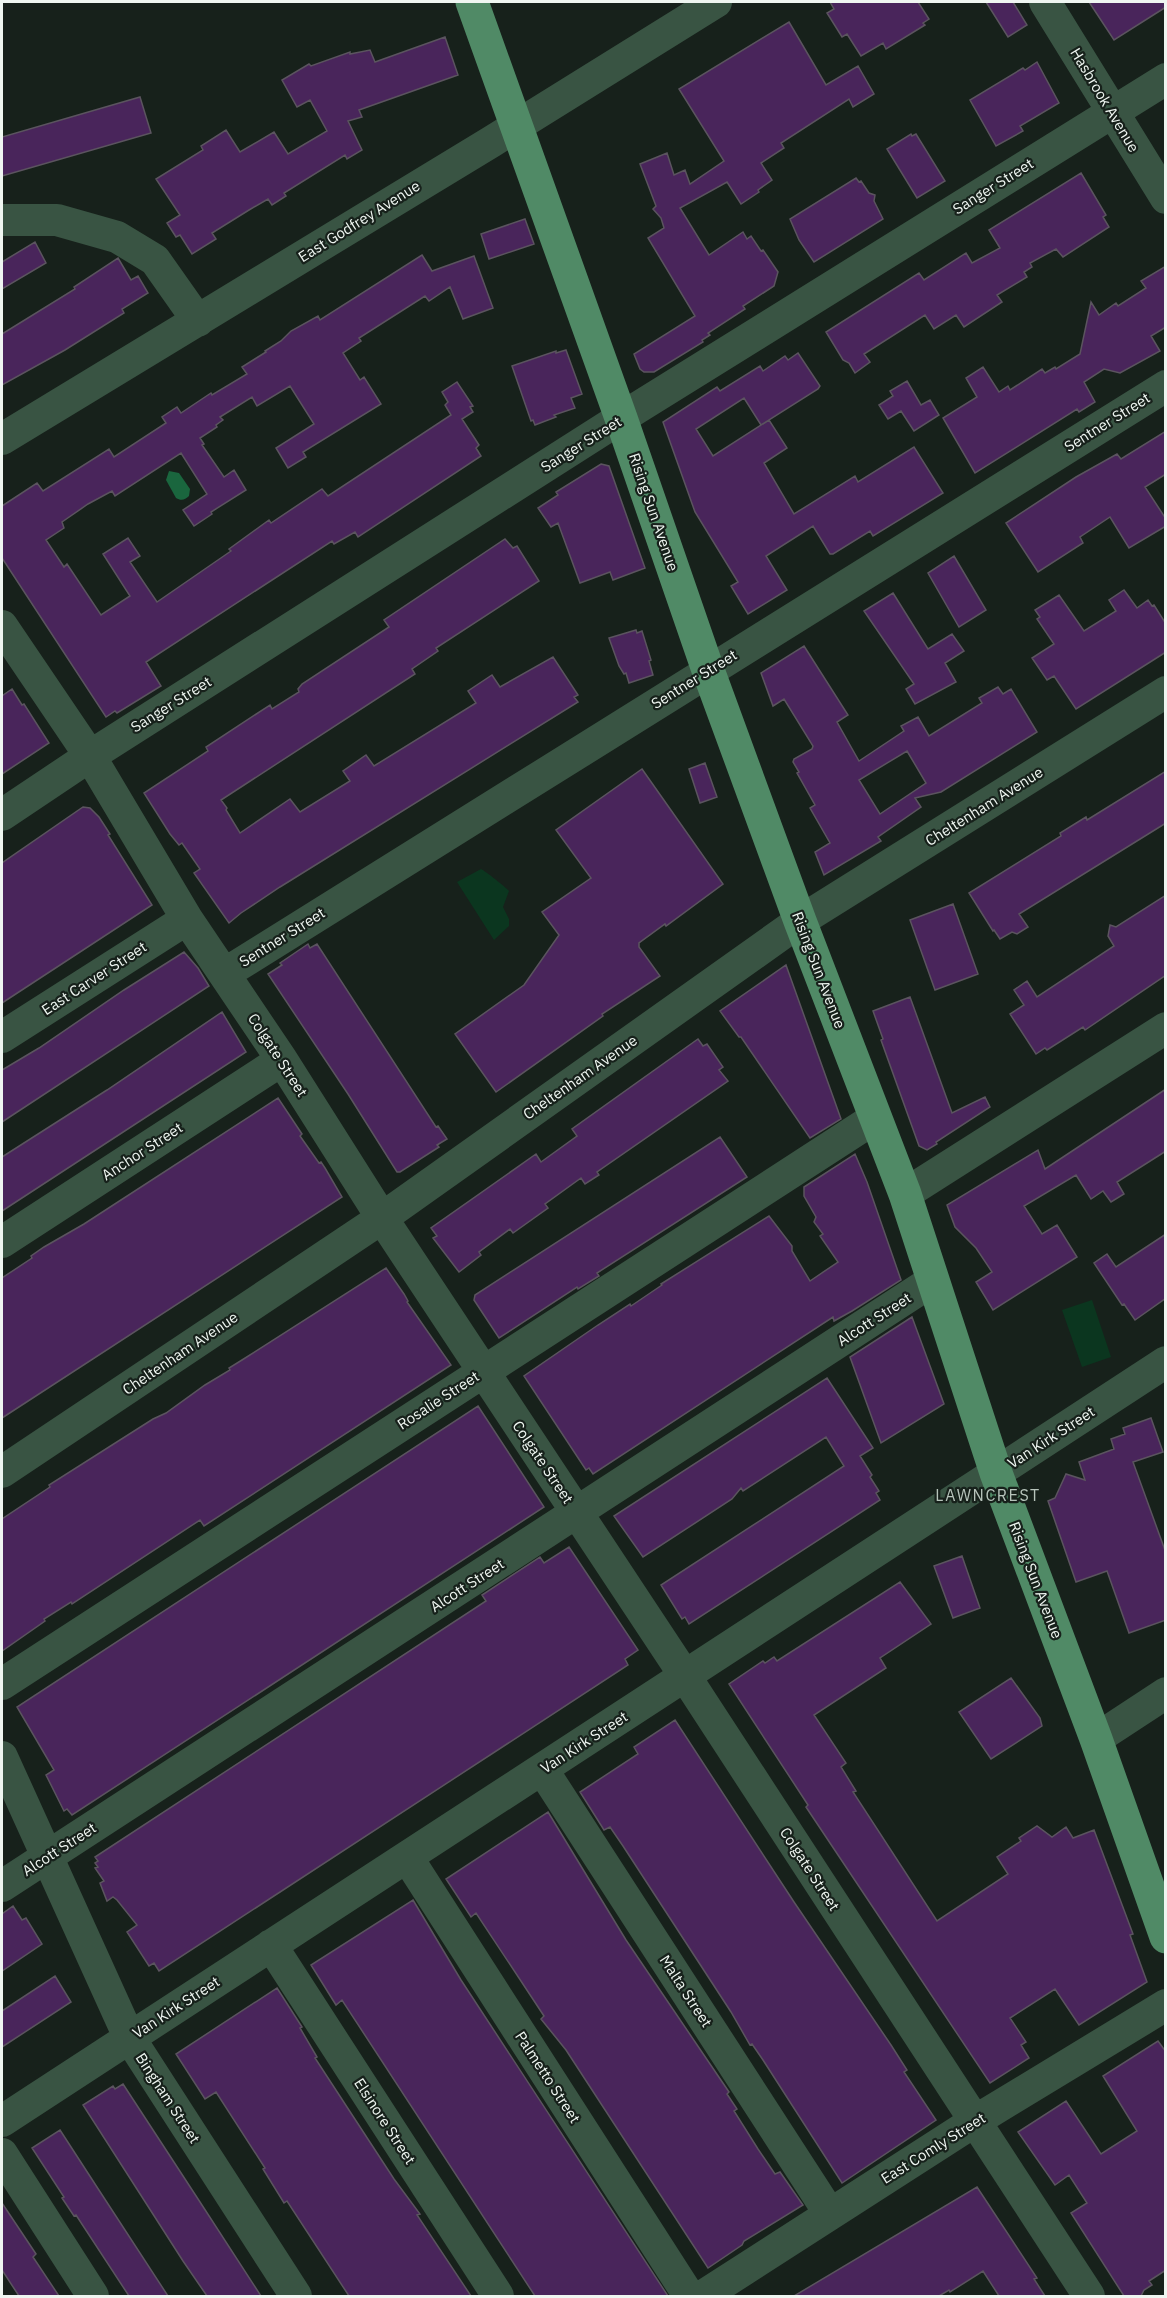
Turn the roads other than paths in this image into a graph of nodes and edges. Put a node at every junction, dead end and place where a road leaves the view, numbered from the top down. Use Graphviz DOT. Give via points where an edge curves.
graph roads {
  1 [pos="472,2"];
  2 [pos="716,2"];
  3 [pos="1045,2"];
  4 [pos="1166,79"];
  5 [pos="1112,111"];
  6 [pos="517,126"];
  7 [pos="1166,198"];
  8 [pos="2,220"];
  9 [pos="198,321"];
  10 [pos="1166,386"];
  11 [pos="621,418"];
  12 [pos="2,439"];
  13 [pos="2,626"];
  14 [pos="708,670"];
  15 [pos="1166,692"];
  16 [pos="90,756"];
  17 [pos="2,815"];
  18 [pos="187,919"];
  19 [pos="800,921"];
  20 [pos="224,974"];
  21 [pos="1166,1028"];
  22 [pos="2,1038"];
  23 [pos="282,1060"];
  24 [pos="875,1118"];
  25 [pos="905,1194"];
  26 [pos="382,1218"];
  27 [pos="2,1242"];
  28 [pos="932,1281"];
  29 [pos="1166,1362"];
  30 [pos="482,1371"];
  31 [pos="2,1472"];
  32 [pos="996,1473"];
  33 [pos="577,1513"];
  34 [pos="685,1676"];
  35 [pos="2,1684"];
  36 [pos="1166,1693"];
  37 [pos="1096,1739"];
  38 [pos="2,1757"];
  39 [pos="542,1769"];
  40 [pos="48,1856"];
  41 [pos="407,1857"];
  42 [pos="2,1886"];
  43 [pos="1166,1937"];
  44 [pos="271,1945"];
  45 [pos="1166,2005"];
  46 [pos="129,2037"];
  47 [pos="2,2121"];
  48 [pos="975,2121"];
  49 [pos="2,2154"];
  50 [pos="830,2214"];
  51 [pos="93,2296"];
  52 [pos="296,2296"];
  53 [pos="498,2296"];
  54 [pos="688,2296"];
  55 [pos="703,2296"];
  56 [pos="1089,2296"];
  1 -- 6 [label="main road, Rising Sun Avenue"];
  2 -- 6 [label="street, East Godfrey Avenue"];
  3 -- 5 [label="street, Hasbrook Avenue"];
  4 -- 5 [label="street, Sanger Street"];
  5 -- 7 [label="street, Hasbrook Avenue"];
  5 -- 11 [label="street, Sanger Street"];
  6 -- 9 [label="street, East Godfrey Avenue"];
  6 -- 11 [label="main road, Rising Sun Avenue"];
  8 -- 9 [label="street" via="57,220 117,237 155,260"];
  9 -- 12 [label="street, East Godfrey Avenue"];
  10 -- 14 [label="street, Sentner Street"];
  11 -- 14 [label="main road, Rising Sun Avenue"];
  11 -- 16 [label="street, Sanger Street"];
  13 -- 16 [label="street, Colgate Street"];
  14 -- 19 [label="main road, Rising Sun Avenue"];
  14 -- 20 [label="street, Sentner Street"];
  15 -- 19 [label="street, Cheltenham Avenue"];
  16 -- 17 [label="street, Sanger Street"];
  16 -- 18 [label="street, Colgate Street"];
  18 -- 20 [label="street, Colgate Street"];
  18 -- 22 [label="street, East Carver Street"];
  19 -- 24 [label="main road, Rising Sun Avenue"];
  19 -- 26 [label="street, Cheltenham Avenue"];
  20 -- 23 [label="street, Colgate Street"];
  21 -- 25 [label="street"];
  23 -- 26 [label="street, Colgate Street"];
  23 -- 27 [label="street, Anchor Street"];
  24 -- 25 [label="main road, Rising Sun Avenue"];
  24 -- 30 [label="street, Rosalie Street"];
  25 -- 28 [label="main road, Rising Sun Avenue"];
  26 -- 30 [label="street, Colgate Street"];
  26 -- 31 [label="street, Cheltenham Avenue"];
  28 -- 32 [label="main road, Rising Sun Avenue"];
  28 -- 33 [label="street, Alcott Street"];
  29 -- 32 [label="street, Van Kirk Street"];
  30 -- 33 [label="street, Colgate Street"];
  30 -- 35 [label="street, Rosalie Street"];
  32 -- 34 [label="street, Van Kirk Street"];
  32 -- 37 [label="main road, Rising Sun Avenue"];
  33 -- 34 [label="street, Colgate Street"];
  33 -- 40 [label="street, Alcott Street"];
  34 -- 39 [label="street, Van Kirk Street"];
  34 -- 48 [label="street, Colgate Street"];
  36 -- 37 [label="street"];
  37 -- 43 [label="main road, Rising Sun Avenue"];
  38 -- 40 [label="street, Bingham Street"];
  39 -- 41 [label="street, Van Kirk Street"];
  39 -- 50 [label="street, Malta Street"];
  40 -- 42 [label="street, Alcott Street"];
  40 -- 46 [label="street, Bingham Street"];
  41 -- 44 [label="street, Van Kirk Street"];
  41 -- 54 [label="street, Palmetto Street"];
  44 -- 46 [label="street, Van Kirk Street"];
  44 -- 53 [label="street, Elsinore Street"];
  45 -- 48 [label="street, East Comly Street"];
  46 -- 47 [label="street, Van Kirk Street"];
  46 -- 52 [label="street, Bingham Street"];
  48 -- 50 [label="street, East Comly Street"];
  48 -- 56 [label="street, Colgate Street"];
  49 -- 51 [label="street"];
  50 -- 55 [label="street, East Comly Street"];
}
